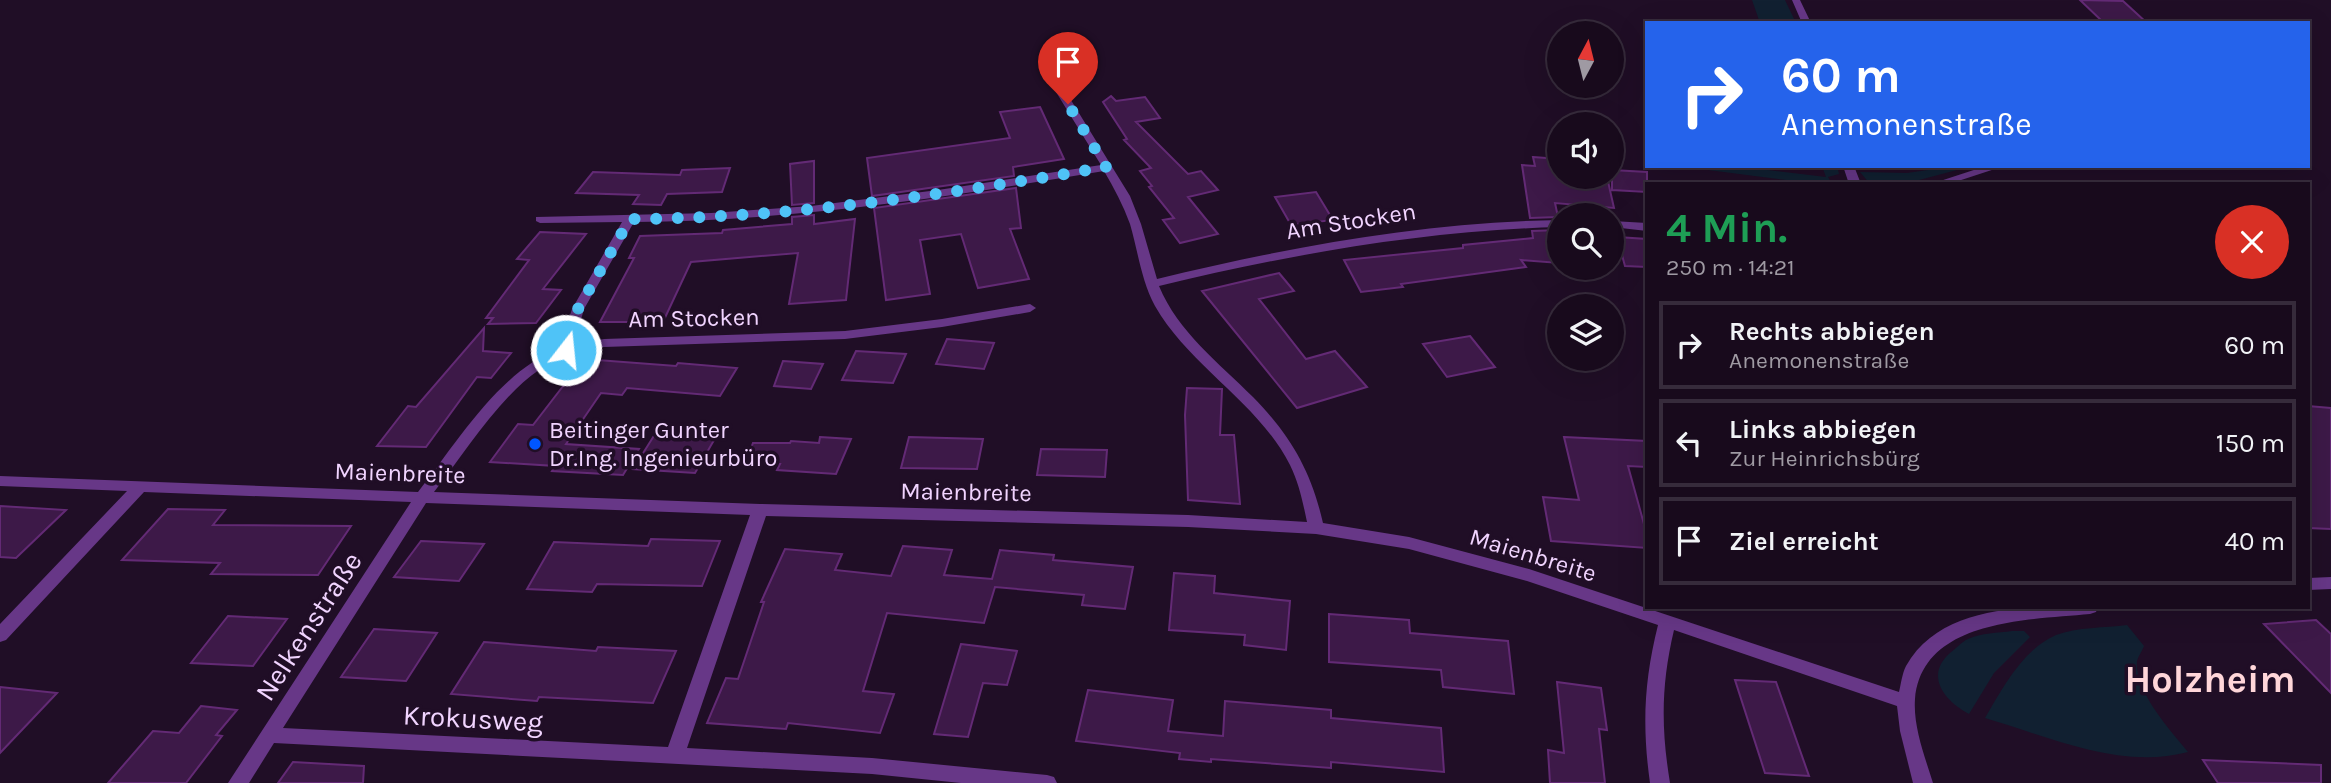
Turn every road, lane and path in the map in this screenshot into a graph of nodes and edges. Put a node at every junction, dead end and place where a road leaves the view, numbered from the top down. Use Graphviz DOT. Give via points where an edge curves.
graph roads {
  1 [pos="1796,0"];
  2 [pos="1806,21"];
  3 [pos="1061,92"];
  4 [pos="1106,167"];
  5 [pos="1992,168"];
  6 [pos="1943,182"];
  7 [pos="540,219"];
  8 [pos="630,219"];
  9 [pos="1547,223"];
  10 [pos="1624,225"];
  11 [pos="1645,226"];
  12 [pos="1152,284"];
  13 [pos="1030,308"];
  14 [pos="566,350"];
  15 [pos="0,481"];
  16 [pos="141,486"];
  17 [pos="422,497"];
  18 [pos="760,510"];
  19 [pos="1316,528"];
  20 [pos="2331,583"];
  21 [pos="2310,584"];
  22 [pos="2053,609"];
  23 [pos="1979,613"];
  24 [pos="1667,622"];
  25 [pos="0,635"];
  26 [pos="1906,702"];
  27 [pos="269,735"];
  28 [pos="675,755"];
  29 [pos="238,783"];
  30 [pos="1047,783"];
  31 [pos="1660,783"];
  32 [pos="1923,783"];
  1 -- 2 [label="street"];
  3 -- 4 [label="street"];
  4 -- 8 [label="street" via="894,201 766,214"];
  4 -- 12 [label="street" via="1132,214"];
  5 -- 6 [label="street"];
  7 -- 8 [label="street"];
  8 -- 14 [label="street" via="578,309"];
  9 -- 12 [label="street, Am Stocken" via="1470,226 1358,241"];
  10 -- 11 [label="street"];
  12 -- 19 [label="street" via="1185,339 1245,398 1295,460"];
  13 -- 14 [label="street, Am Stocken" via="845,335 604,343"];
  14 -- 17 [label="street, Am Stocken" via="533,367 502,395"];
  15 -- 16 [label="street, Maienbreite"];
  16 -- 17 [label="street, Maienbreite"];
  16 -- 25 [label="street"];
  17 -- 18 [label="street, Maienbreite"];
  17 -- 27 [label="street, Nelkenstraße"];
  18 -- 19 [label="street, Maienbreite"];
  18 -- 28 [label="street"];
  19 -- 24 [label="street, Maienbreite" via="1461,556"];
  20 -- 21 [label="street"];
  22 -- 23 [label="street"];
  23 -- 26 [label="street" via="1915,665"];
  24 -- 26 [label="street, Maienbreite"];
  24 -- 31 [label="street" via="1651,716"];
  26 -- 32 [label="street"];
  27 -- 28 [label="street, Krokusweg"];
  27 -- 29 [label="street, Nelkenstraße"];
  28 -- 30 [label="street, Krokusweg" via="872,766"];
}
